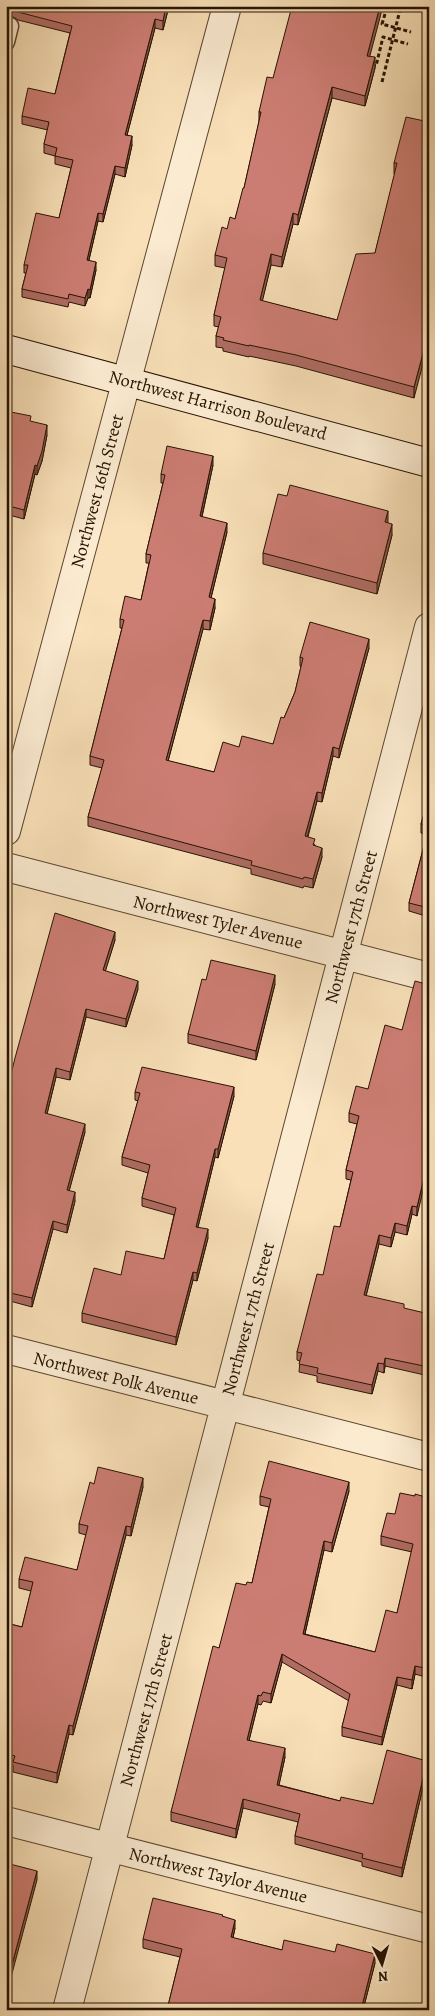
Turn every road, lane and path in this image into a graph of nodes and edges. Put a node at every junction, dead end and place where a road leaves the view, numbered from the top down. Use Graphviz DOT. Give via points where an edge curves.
graph roads {
  1 [pos="227,6"];
  2 [pos="401,6"];
  3 [pos="385,14"];
  4 [pos="6,25"];
  5 [pos="396,28"];
  6 [pos="411,32"];
  7 [pos="393,40"];
  8 [pos="6,42"];
  9 [pos="408,44"];
  10 [pos="370,67"];
  11 [pos="382,82"];
  12 [pos="6,349"];
  13 [pos="126,380"];
  14 [pos="429,463"];
  15 [pos="429,627"];
  16 [pos="6,830"];
  17 [pos="6,867"];
  18 [pos="344,954"];
  19 [pos="429,977"];
  20 [pos="6,1350"];
  21 [pos="226,1406"];
  22 [pos="429,1458"];
  23 [pos="6,1821"];
  24 [pos="109,1847"];
  25 [pos="429,1929"];
  26 [pos="67,2010"];
  1 -- 13 [label="street, Northwest 16th Street"];
  2 -- 5 [label="path"];
  3 -- 5 [label="path" via="382,24"];
  4 -- 8 [label="lane" via="10,26"];
  5 -- 6 [label="path"];
  5 -- 7 [label="path"];
  7 -- 9 [label="path"];
  7 -- 10 [label="path" via="382,37 376,66 370,64"];
  7 -- 11 [label="path"];
  12 -- 13 [label="street, Northwest Harrison Boulevard"];
  13 -- 14 [label="street, Northwest Harrison Boulevard"];
  13 -- 16 [label="street, Northwest 16th Street"];
  15 -- 18 [label="street, Northwest 17th Street"];
  17 -- 18 [label="street, Northwest Tyler Avenue"];
  18 -- 19 [label="street, Northwest Tyler Avenue"];
  18 -- 21 [label="street, Northwest 17th Street"];
  20 -- 21 [label="street, Northwest Polk Avenue"];
  21 -- 22 [label="street, Northwest Polk Avenue"];
  21 -- 24 [label="street, Northwest 17th Street"];
  23 -- 24 [label="street, Northwest Taylor Avenue"];
  24 -- 25 [label="street, Northwest Taylor Avenue"];
  24 -- 26 [label="street, Northwest 17th Street"];
}
